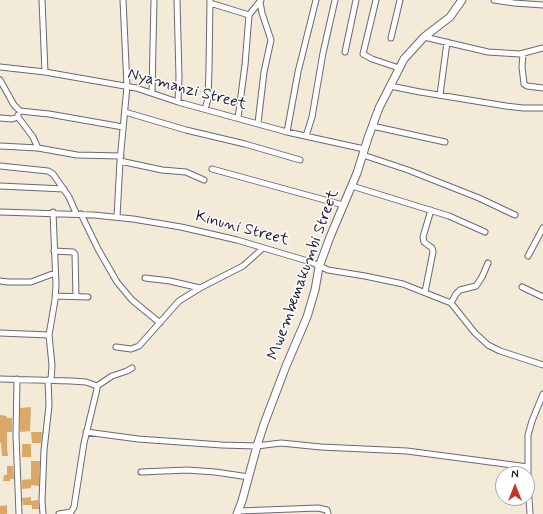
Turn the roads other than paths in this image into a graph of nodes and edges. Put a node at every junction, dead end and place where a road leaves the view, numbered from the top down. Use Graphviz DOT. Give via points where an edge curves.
graph roads {
  1 [pos="42,0"];
  2 [pos="123,0"];
  3 [pos="154,0"];
  4 [pos="177,0"];
  5 [pos="316,0"];
  6 [pos="335,0"];
  7 [pos="356,0"];
  8 [pos="376,0"];
  9 [pos="400,0"];
  10 [pos="462,0"];
  11 [pos="494,0"];
  12 [pos="210,1"];
  13 [pos="261,1"];
  14 [pos="543,4"];
  15 [pos="249,15"];
  16 [pos="424,36"];
  17 [pos="391,38"];
  18 [pos="447,42"];
  19 [pos="543,48"];
  20 [pos="345,52"];
  21 [pos="522,54"];
  22 [pos="0,68"];
  23 [pos="399,68"];
  24 [pos="45,72"];
  25 [pos="0,80"];
  26 [pos="127,86"];
  27 [pos="390,86"];
  28 [pos="543,88"];
  29 [pos="152,93"];
  30 [pos="440,95"];
  31 [pos="178,102"];
  32 [pos="543,108"];
  33 [pos="205,109"];
  34 [pos="20,111"];
  35 [pos="125,112"];
  36 [pos="18,117"];
  37 [pos="0,118"];
  38 [pos="238,118"];
  39 [pos="258,123"];
  40 [pos="372,126"];
  41 [pos="123,127"];
  42 [pos="287,132"];
  43 [pos="306,136"];
  44 [pos="445,142"];
  45 [pos="0,146"];
  46 [pos="38,148"];
  47 [pos="363,152"];
  48 [pos="120,158"];
  49 [pos="300,160"];
  50 [pos="0,166"];
  51 [pos="212,169"];
  52 [pos="204,180"];
  53 [pos="0,186"];
  54 [pos="352,186"];
  55 [pos="64,188"];
  56 [pos="343,205"];
  57 [pos="431,210"];
  58 [pos="0,212"];
  59 [pos="53,212"];
  60 [pos="78,214"];
  61 [pos="515,215"];
  62 [pos="117,217"];
  63 [pos="543,228"];
  64 [pos="485,232"];
  65 [pos="263,248"];
  66 [pos="54,251"];
  67 [pos="528,256"];
  68 [pos="488,263"];
  69 [pos="319,267"];
  70 [pos="55,273"];
  71 [pos="145,278"];
  72 [pos="0,281"];
  73 [pos="522,287"];
  74 [pos="200,288"];
  75 [pos="425,292"];
  76 [pos="55,296"];
  77 [pos="543,296"];
  78 [pos="76,297"];
  79 [pos="88,297"];
  80 [pos="451,303"];
  81 [pos="160,323"];
  82 [pos="0,333"];
  83 [pos="49,335"];
  84 [pos="116,347"];
  85 [pos="543,365"];
  86 [pos="132,368"];
  87 [pos="0,379"];
  88 [pos="17,379"];
  89 [pos="50,380"];
  90 [pos="97,386"];
  91 [pos="543,394"];
  92 [pos="86,432"];
  93 [pos="257,446"];
  94 [pos="521,466"];
  95 [pos="528,466"];
  96 [pos="141,472"];
  97 [pos="249,477"];
  98 [pos="238,512"];
  99 [pos="19,514"];
  100 [pos="43,514"];
  101 [pos="59,514"];
  102 [pos="328,514"];
  1 -- 24 [label="street"];
  2 -- 26 [label="street"];
  3 -- 29 [label="street"];
  4 -- 31 [label="street"];
  5 -- 42 [label="street"];
  6 -- 43 [label="street"];
  7 -- 20 [label="street"];
  8 -- 23 [label="street" via="363,54"];
  9 -- 17 [label="street"];
  10 -- 16 [label="street, Mwembemakumbi Street" via="450,17"];
  11 -- 14 [label="street"];
  12 -- 15 [label="street"];
  12 -- 33 [label="street" via="208,92"];
  13 -- 15 [label="street"];
  13 -- 39 [label="street" via="271,45 264,72"];
  15 -- 38 [label="street"];
  16 -- 18 [label="street"];
  16 -- 23 [label="street, Mwembemakumbi Street"];
  18 -- 21 [label="street" via="488,52"];
  18 -- 30 [label="street"];
  19 -- 21 [label="street"];
  21 -- 28 [label="street" via="524,84"];
  22 -- 24 [label="street, Nyamanzi Street"];
  23 -- 27 [label="street, Mwembemakumbi Street"];
  24 -- 26 [label="street, Nyamanzi Street"];
  25 -- 34 [label="street"];
  26 -- 29 [label="street, Nyamanzi Street"];
  26 -- 35 [label="street"];
  27 -- 30 [label="street"];
  27 -- 40 [label="street, Mwembemakumbi Street"];
  29 -- 31 [label="street, Nyamanzi Street"];
  30 -- 32 [label="street" via="506,106"];
  31 -- 33 [label="street, Nyamanzi Street"];
  33 -- 38 [label="street, Nyamanzi Street"];
  34 -- 36 [label="street"];
  34 -- 41 [label="street"];
  35 -- 41 [label="street"];
  35 -- 49 [label="street"];
  36 -- 37 [label="street"];
  36 -- 46 [label="street"];
  38 -- 39 [label="street, Nyamanzi Street"];
  39 -- 42 [label="street, Nyamanzi Street"];
  40 -- 44 [label="street"];
  40 -- 47 [label="street, Mwembemakumbi Street"];
  41 -- 48 [label="street"];
  42 -- 43 [label="street, Nyamanzi Street"];
  43 -- 47 [label="street, Nyamanzi Street"];
  45 -- 46 [label="street"];
  46 -- 48 [label="street" via="77,155"];
  47 -- 54 [label="street, Mwembemakumbi Street"];
  47 -- 61 [label="street, Nyamanzi Street"];
  48 -- 52 [label="street" via="162,170 186,172"];
  48 -- 62 [label="street"];
  50 -- 55 [label="street" via="48,171"];
  51 -- 56 [label="street"];
  53 -- 55 [label="street"];
  54 -- 56 [label="street, Mwembemakumbi Street"];
  54 -- 57 [label="street"];
  55 -- 60 [label="street"];
  56 -- 69 [label="street, Mwembemakumbi Street"];
  57 -- 64 [label="street"];
  57 -- 75 [label="street" via="423,237 433,252"];
  58 -- 59 [label="street, Kinuni Street"];
  59 -- 60 [label="street, Kinuni Street"];
  59 -- 66 [label="street"];
  60 -- 62 [label="street, Kinuni Street"];
  60 -- 81 [label="street" via="117,282 132,300"];
  62 -- 65 [label="street, Kinuni Street" via="199,230"];
  63 -- 67 [label="street"];
  65 -- 69 [label="street, Kinuni Street" via="311,262"];
  65 -- 74 [label="street" via="243,266"];
  66 -- 70 [label="street"];
  66 -- 78 [label="street" via="75,254"];
  68 -- 80 [label="street" via="476,286 460,290"];
  69 -- 75 [label="street, Kinuni Street" via="392,281"];
  69 -- 93 [label="street, Mwembemakumbi Street" via="307,318 286,366"];
  70 -- 72 [label="street" via="31,282"];
  70 -- 76 [label="street"];
  71 -- 74 [label="street" via="170,280"];
  73 -- 77 [label="street"];
  74 -- 81 [label="street" via="179,301"];
  75 -- 80 [label="street, Kinuni Street"];
  76 -- 78 [label="street"];
  76 -- 83 [label="street"];
  78 -- 79 [label="street"];
  80 -- 85 [label="street, Kinuni Street" via="488,345"];
  81 -- 84 [label="street" via="144,342 135,348"];
  82 -- 83 [label="street"];
  83 -- 89 [label="street" via="52,365"];
  86 -- 90 [label="street" via="112,376"];
  87 -- 88 [label="street"];
  88 -- 89 [label="street"];
  88 -- 99 [label="street"];
  89 -- 90 [label="street" via="86,382"];
  89 -- 100 [label="street"];
  90 -- 92 [label="street"];
  91 -- 95 [label="street" via="530,429"];
  92 -- 93 [label="street" via="138,439"];
  92 -- 101 [label="street" via="72,511"];
  93 -- 94 [label="street" via="281,443 408,450"];
  93 -- 97 [label="street, Mwembemakumbi Street"];
  96 -- 97 [label="street" via="202,471"];
  97 -- 98 [label="street, Mwembemakumbi Street"];
  98 -- 102 [label="street" via="318,508 327,510"];
}
